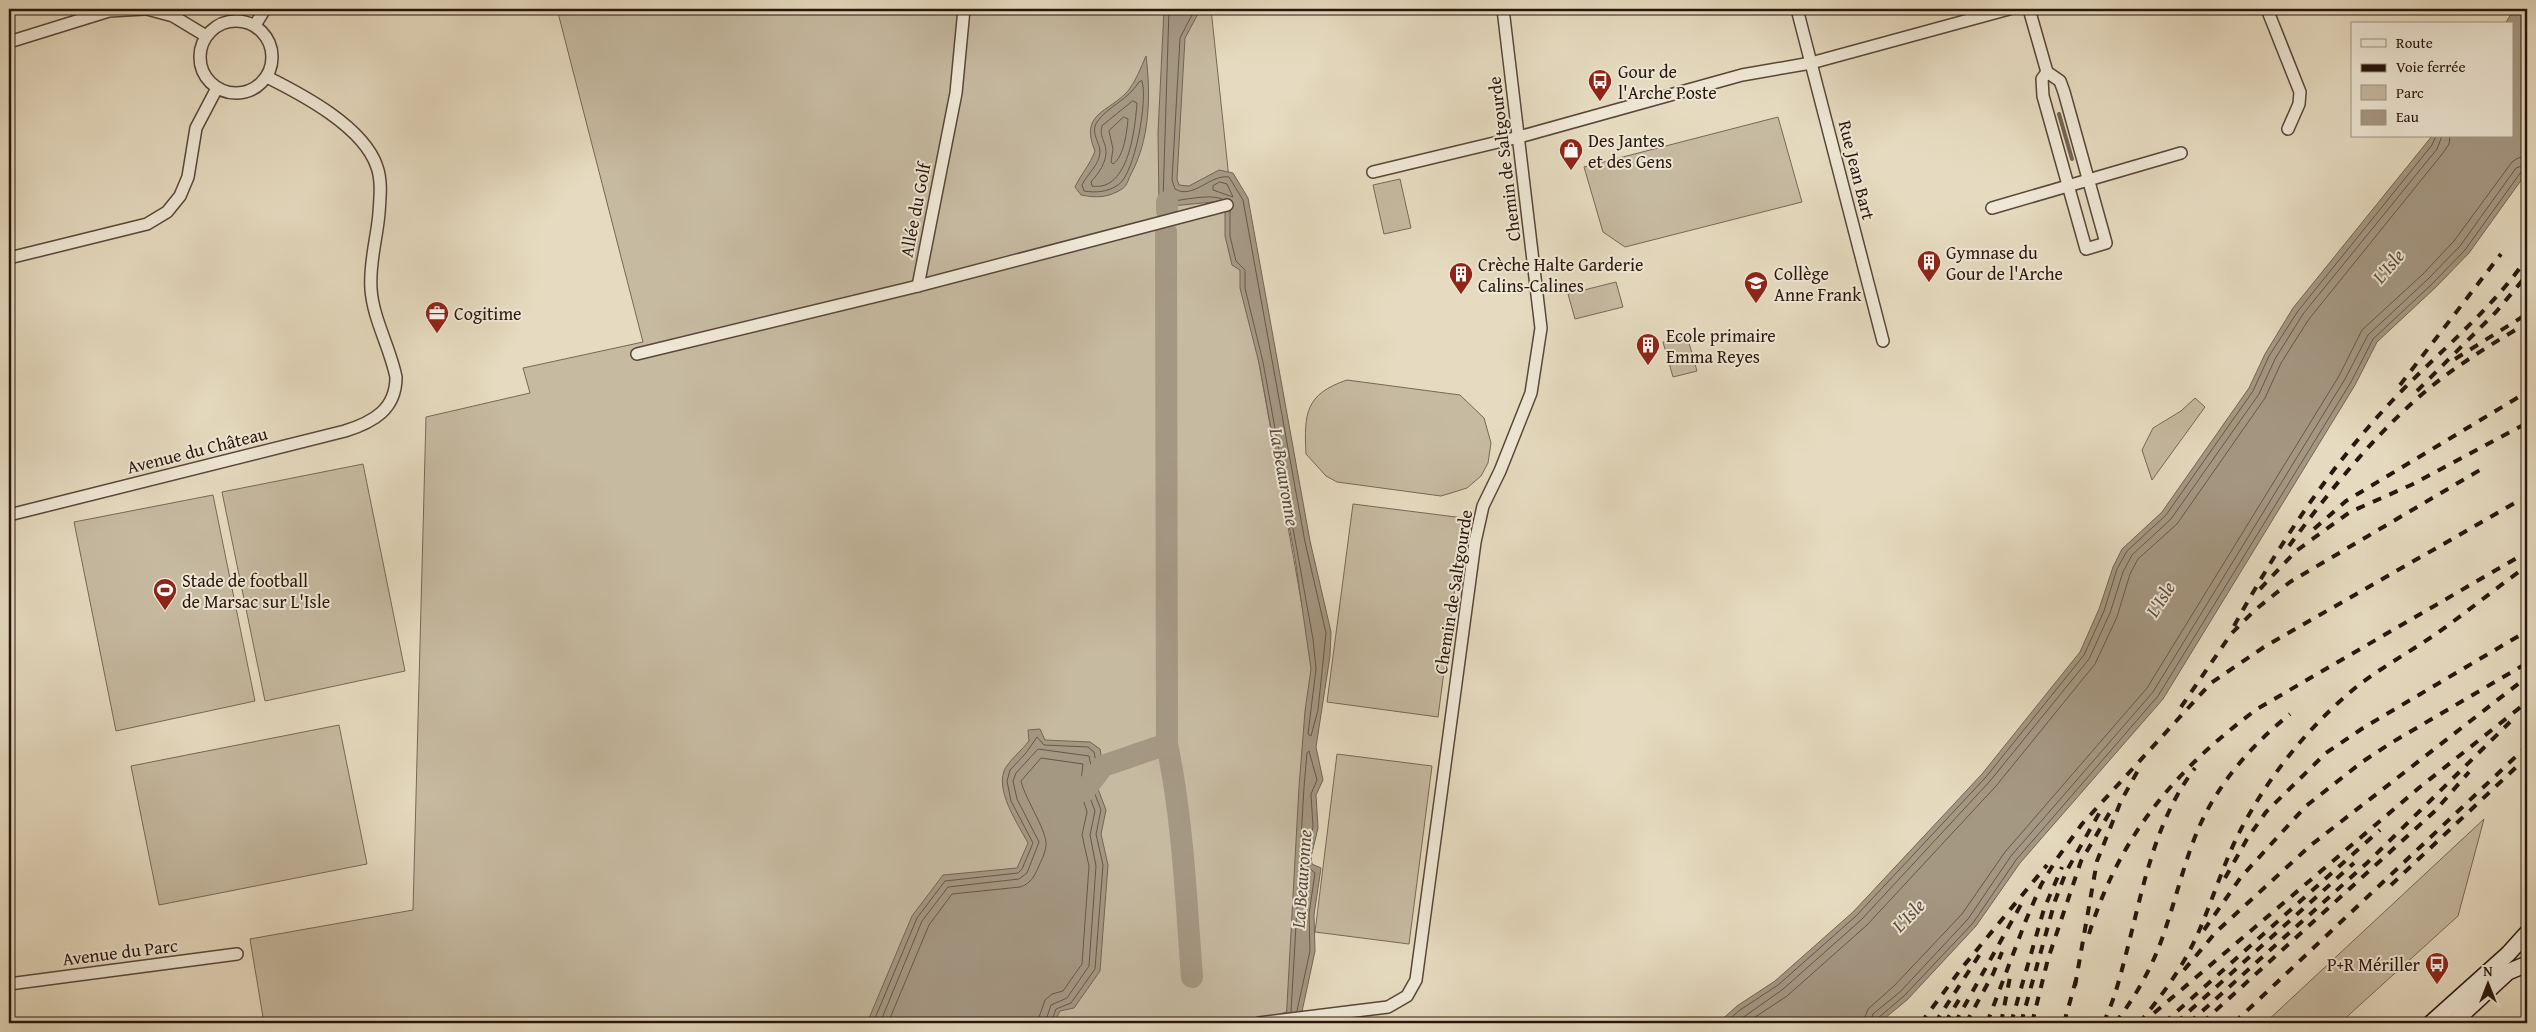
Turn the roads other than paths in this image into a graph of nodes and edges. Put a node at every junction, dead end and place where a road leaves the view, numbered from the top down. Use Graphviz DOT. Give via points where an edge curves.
graph roads {
  1 [pos="146,9"];
  2 [pos="265,9"];
  3 [pos="964,9"];
  4 [pos="1503,9"];
  5 [pos="1796,9"];
  6 [pos="2008,9"];
  7 [pos="2029,9"];
  8 [pos="2267,9"];
  9 [pos="255,25"];
  10 [pos="206,36"];
  11 [pos="9,42"];
  12 [pos="1811,63"];
  13 [pos="2047,72"];
  14 [pos="267,77"];
  15 [pos="217,88"];
  16 [pos="2064,92"];
  17 [pos="2043,98"];
  18 [pos="2288,129"];
  19 [pos="1519,137"];
  20 [pos="2181,153"];
  21 [pos="1373,172"];
  22 [pos="2088,180"];
  23 [pos="2068,186"];
  24 [pos="1227,205"];
  25 [pos="1992,208"];
  26 [pos="9,258"];
  27 [pos="918,286"];
  28 [pos="1883,341"];
  29 [pos="637,354"];
  30 [pos="9,515"];
  31 [pos="2527,933"];
  32 [pos="237,954"];
  33 [pos="2527,964"];
  34 [pos="9,984"];
  35 [pos="1259,1023"];
  36 [pos="2431,1023"];
  37 [pos="2453,1023"];
  1 -- 10 [label="street" via="173,16"];
  1 -- 11 [label="street" via="109,11"];
  2 -- 9 [label="street"];
  3 -- 27 [label="street, Allée du Golf" via="956,93"];
  4 -- 19 [label="street, Chemin de Saltgourde"];
  5 -- 12 [label="street, Rue Jean Bart"];
  6 -- 12 [label="street"];
  7 -- 13 [label="street"];
  8 -- 18 [label="street" via="2300,92"];
  9 -- 10 [label="street" via="234,20"];
  9 -- 14 [label="street" via="270,43 273,54"];
  10 -- 15 [label="street" via="201,47 201,64 208,80"];
  12 -- 19 [label="street" via="1742,74"];
  12 -- 28 [label="street, Rue Jean Bart"];
  13 -- 16 [label="street" via="2060,81"];
  13 -- 17 [label="street" via="2042,79"];
  14 -- 15 [label="street" via="260,85 239,93"];
  14 -- 30 [label="street, Avenue du Château" via="352,130 367,147 377,168 379,214 370,274 371,291 396,377 388,407 379,417 363,426"];
  15 -- 26 [label="street" via="196,128 188,177 180,196 167,212 147,224"];
  16 -- 17 [label="street" via="2061,100 2056,102 2050,103"];
  16 -- 22 [label="street"];
  17 -- 23 [label="street"];
  19 -- 21 [label="street"];
  19 -- 35 [label="street, Chemin de Saltgourde" via="1541,328 1531,393 1483,506 1475,542 1416,980 1407,996 1388,1007"];
  20 -- 22 [label="street"];
  22 -- 23 [label="street"];
  22 -- 23 [label="street" via="2106,243 2086,249"];
  23 -- 25 [label="street"];
  24 -- 27 [label="street"];
  27 -- 29 [label="street"];
  31 -- 36 [label="main road"];
  32 -- 34 [label="street, Avenue du Parc"];
  33 -- 37 [label="main road" via="2508,972"];
}
